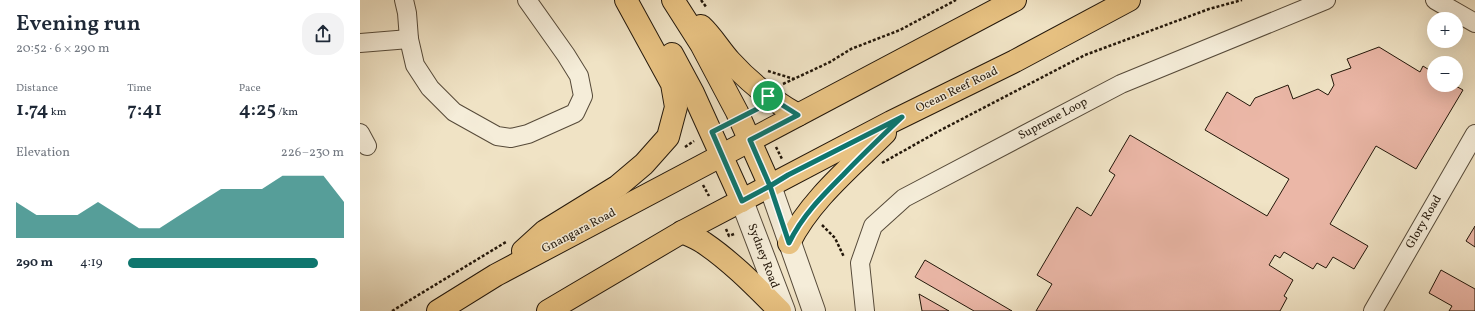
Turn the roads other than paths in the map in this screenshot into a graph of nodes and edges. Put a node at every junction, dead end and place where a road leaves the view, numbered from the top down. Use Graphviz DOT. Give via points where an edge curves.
graph roads {
  1 [pos="404,0"];
  2 [pos="527,0"];
  3 [pos="626,0"];
  4 [pos="634,0"];
  5 [pos="674,0"];
  6 [pos="1015,0"];
  7 [pos="1129,0"];
  8 [pos="1326,0"];
  9 [pos="1435,0"];
  10 [pos="1475,23"];
  11 [pos="409,39"];
  12 [pos="360,43"];
  13 [pos="798,115"];
  14 [pos="902,117"];
  15 [pos="1475,134"];
  16 [pos="750,140"];
  17 [pos="722,156"];
  18 [pos="770,186"];
  19 [pos="742,201"];
  20 [pos="682,232"];
  21 [pos="789,243"];
  22 [pos="496,275"];
  23 [pos="438,311"];
  24 [pos="548,311"];
  25 [pos="780,311"];
  26 [pos="784,311"];
  27 [pos="814,311"];
  28 [pos="865,311"];
  29 [pos="1373,311"];
  1 -- 11 [label="street"];
  2 -- 11 [label="street" via="579,76 583,96 575,113 528,134 511,138 497,136 454,112 430,88 415,65"];
  3 -- 22 [label="main road" via="672,84 676,107 668,137 644,164 618,186 545,231"];
  4 -- 17 [label="main road" via="668,47"];
  5 -- 13 [label="main road" via="710,34 730,61 768,96"];
  5 -- 16 [label="main road" via="701,44"];
  6 -- 13 [label="main road"];
  7 -- 14 [label="main road, Ocean Reef Road"];
  8 -- 28 [label="street, Supreme Loop" via="1121,84 904,198 873,226 860,263"];
  9 -- 10 [label="street"];
  11 -- 12 [label="street"];
  13 -- 16 [label="main road"];
  14 -- 18 [label="main road, Ocean Reef Road"];
  14 -- 21 [label="main road" via="809,211"];
  15 -- 29 [label="street, Glory Road"];
  16 -- 17 [label="main road"];
  16 -- 18 [label="main road"];
  17 -- 19 [label="main road"];
  17 -- 22 [label="main road, Gnangara Road"];
  18 -- 19 [label="main road, Ocean Reef Road"];
  18 -- 21 [label="street"];
  19 -- 20 [label="main road"];
  19 -- 26 [label="street, Sydney Road"];
  20 -- 24 [label="main road"];
  20 -- 25 [label="main road" via="719,253"];
  21 -- 27 [label="street"];
  22 -- 23 [label="main road, Gnangara Road"];
}
